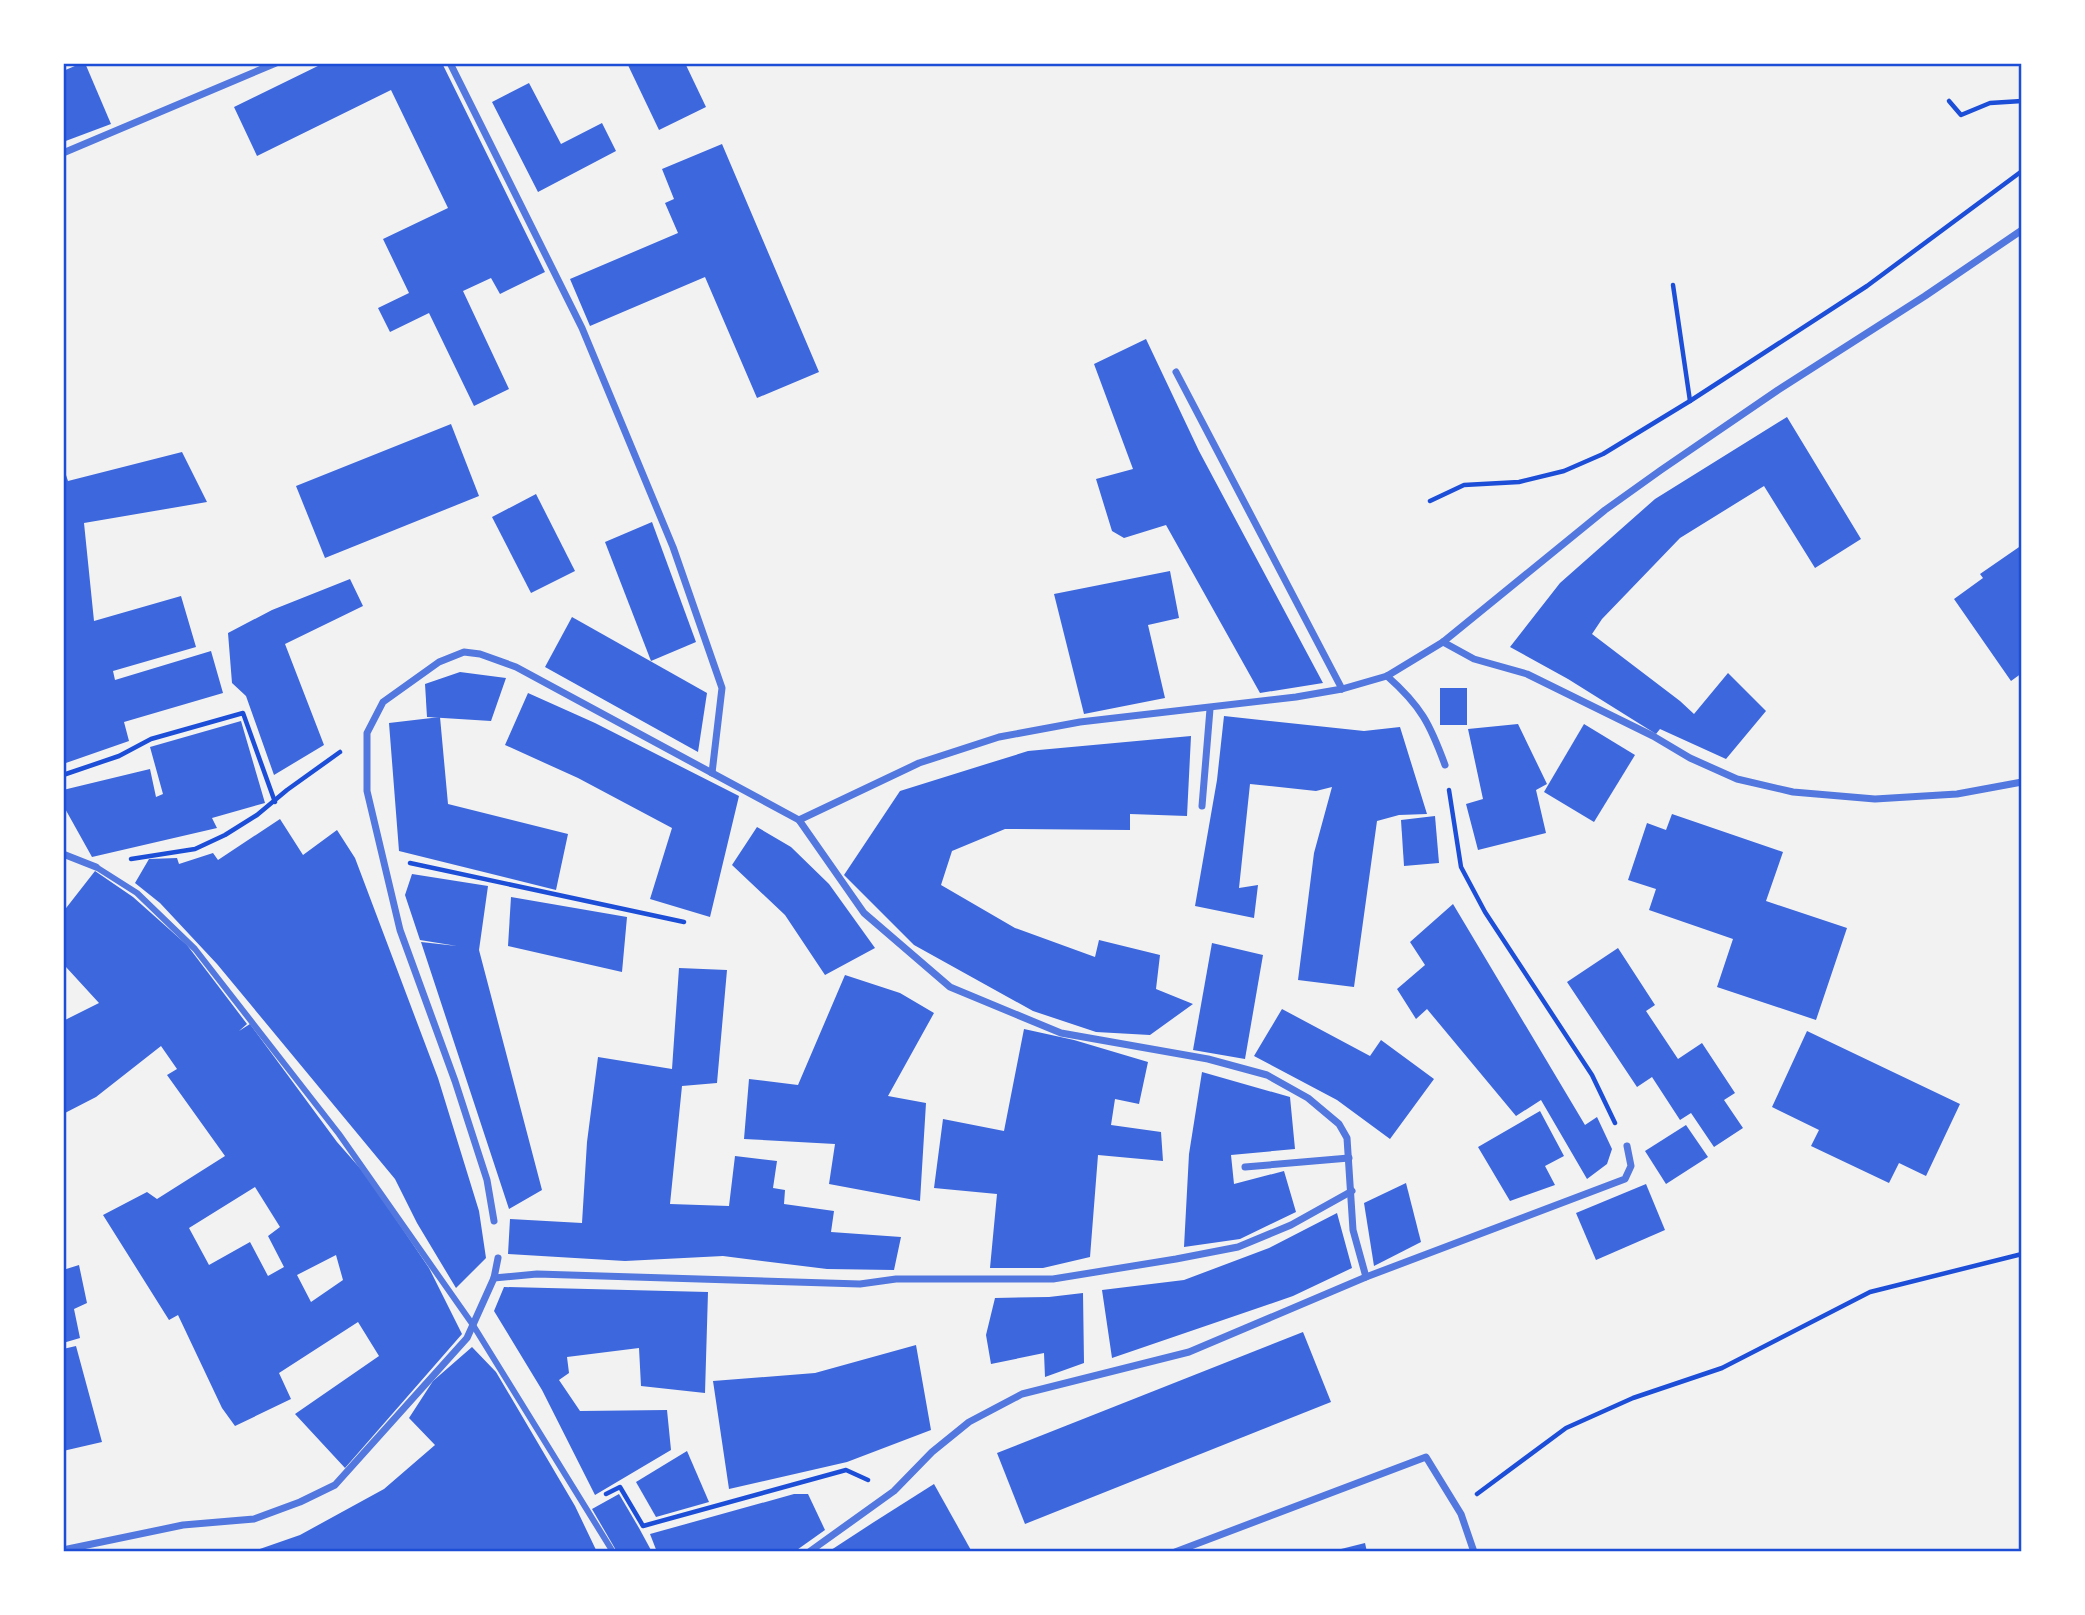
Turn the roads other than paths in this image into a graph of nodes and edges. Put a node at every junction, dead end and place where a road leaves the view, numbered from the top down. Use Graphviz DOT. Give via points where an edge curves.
graph roads {
  1 [pos="276,63"];
  2 [pos="450,63"];
  3 [pos="63,153"];
  4 [pos="2022,230"];
  5 [pos="1176,372"];
  6 [pos="1443,642"];
  7 [pos="1387,676"];
  8 [pos="1342,689"];
  9 [pos="1210,709"];
  10 [pos="1445,765"];
  11 [pos="712,773"];
  12 [pos="2022,782"];
  13 [pos="1202,806"];
  14 [pos="799,820"];
  15 [pos="63,854"];
  16 [pos="96,867"];
  17 [pos="1627,1146"];
  18 [pos="1349,1158"];
  19 [pos="1245,1167"];
  20 [pos="1352,1191"];
  21 [pos="494,1221"];
  22 [pos="498,1258"];
  23 [pos="1366,1277"];
  24 [pos="494,1278"];
  25 [pos="473,1325"];
  26 [pos="63,1550"];
  27 [pos="614,1552"];
  28 [pos="809,1552"];
  29 [pos="1175,1552"];
  30 [pos="1474,1552"];
  1 -- 3 [label="street"];
  2 -- 11 [label="street" via="582,328 673,547 722,688"];
  4 -- 6 [label="street" via="1661,470"];
  5 -- 8 [label="street"];
  6 -- 7 [label="street"];
  6 -- 12 [label="street" via="1474,659 1527,674 1728,775 1782,790 1875,799 1957,794"];
  7 -- 8 [label="street"];
  7 -- 10 [label="street" via="1412,698 1432,729"];
  8 -- 9 [label="street"];
  9 -- 13 [label="street"];
  9 -- 14 [label="street" via="1080,722 999,737 919,763"];
  11 -- 14 [label="street"];
  11 -- 21 [label="street" via="516,667 480,653 464,652 439,662 383,702 367,733 367,792 400,930 487,1180"];
  14 -- 18 [label="street" via="864,913 950,988 1061,1032 1208,1059 1267,1075 1308,1098 1339,1124 1347,1138"];
  15 -- 16 [label="street"];
  16 -- 25 [label="street" via="137,893 195,948 368,1173"];
  17 -- 23 [label="street" via="1631,1166 1625,1179"];
  18 -- 19 [label="street"];
  18 -- 20 [label="street"];
  20 -- 23 [label="street" via="1353,1230"];
  20 -- 24 [label="street" via="1291,1225 1238,1247 1053,1279 896,1279 860,1284 537,1274"];
  22 -- 24 [label="street"];
  23 -- 28 [label="street" via="1189,1352 1022,1394 969,1422 894,1491"];
  24 -- 25 [label="street"];
  25 -- 26 [label="street" via="467,1338 335,1485 254,1519 183,1525"];
  25 -- 27 [label="street"];
  29 -- 30 [label="street" via="1426,1457 1461,1514"];
}
